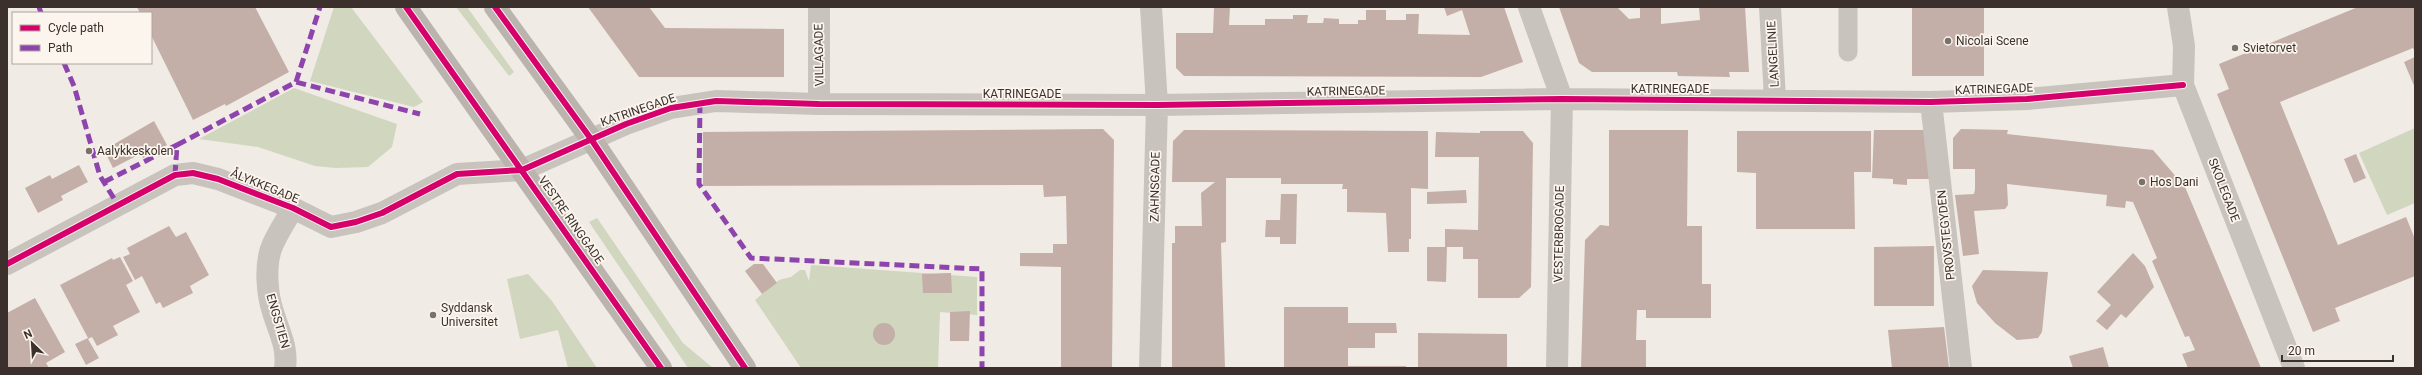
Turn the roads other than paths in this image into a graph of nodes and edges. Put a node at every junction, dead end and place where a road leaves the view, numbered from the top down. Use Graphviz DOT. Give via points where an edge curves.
graph roads {
  1 [pos="406,7"];
  2 [pos="495,7"];
  3 [pos="819,7"];
  4 [pos="1151,7"];
  5 [pos="1529,7"];
  6 [pos="1770,7"];
  7 [pos="1848,7"];
  8 [pos="2178,7"];
  9 [pos="1848,52"];
  10 [pos="2182,85"];
  11 [pos="1562,99"];
  12 [pos="1775,100"];
  13 [pos="1931,102"];
  14 [pos="819,104"];
  15 [pos="1157,105"];
  16 [pos="591,139"];
  17 [pos="522,170"];
  18 [pos="293,208"];
  19 [pos="7,264"];
  20 [pos="285,368"];
  21 [pos="661,368"];
  22 [pos="745,368"];
  23 [pos="1150,368"];
  24 [pos="1557,368"];
  25 [pos="1961,368"];
  26 [pos="2294,368"];
  1 -- 17 [label="main road, VESTRE RINGGADE"];
  2 -- 16 [label="main road"];
  3 -- 14 [label="street, VILLAGADE"];
  4 -- 15 [label="street, ZAHNSGADE"];
  5 -- 11 [label="street"];
  6 -- 12 [label="street, LANGELINIE"];
  7 -- 9 [label="lane"];
  8 -- 10 [label="street, SKOLEGADE" via="2184,46"];
  10 -- 13 [label="street, KATRINEGADE" via="2027,99"];
  10 -- 26 [label="street, SKOLEGADE"];
  11 -- 12 [label="street, KATRINEGADE"];
  11 -- 15 [label="street, KATRINEGADE"];
  11 -- 24 [label="street, VESTERBROGADE"];
  12 -- 13 [label="street, KATRINEGADE"];
  13 -- 25 [label="street, PROVSTEGYDEN"];
  14 -- 15 [label="street, KATRINEGADE"];
  14 -- 16 [label="street, KATRINEGADE" via="700,102 671,108"];
  15 -- 23 [label="street, ZAHNSGADE"];
  16 -- 17 [label="street, KATRINEGADE"];
  16 -- 22 [label="main road"];
  17 -- 18 [label="street, ÅLYKKEGADE" via="457,174 382,212 356,222 331,227"];
  17 -- 21 [label="main road, VESTRE RINGGADE"];
  18 -- 19 [label="street, ÅLYKKEGADE" via="218,179 193,173 175,175"];
  18 -- 20 [label="street, ENGSTIEN" via="271,248 268,264 270,297 287,354"];
}
